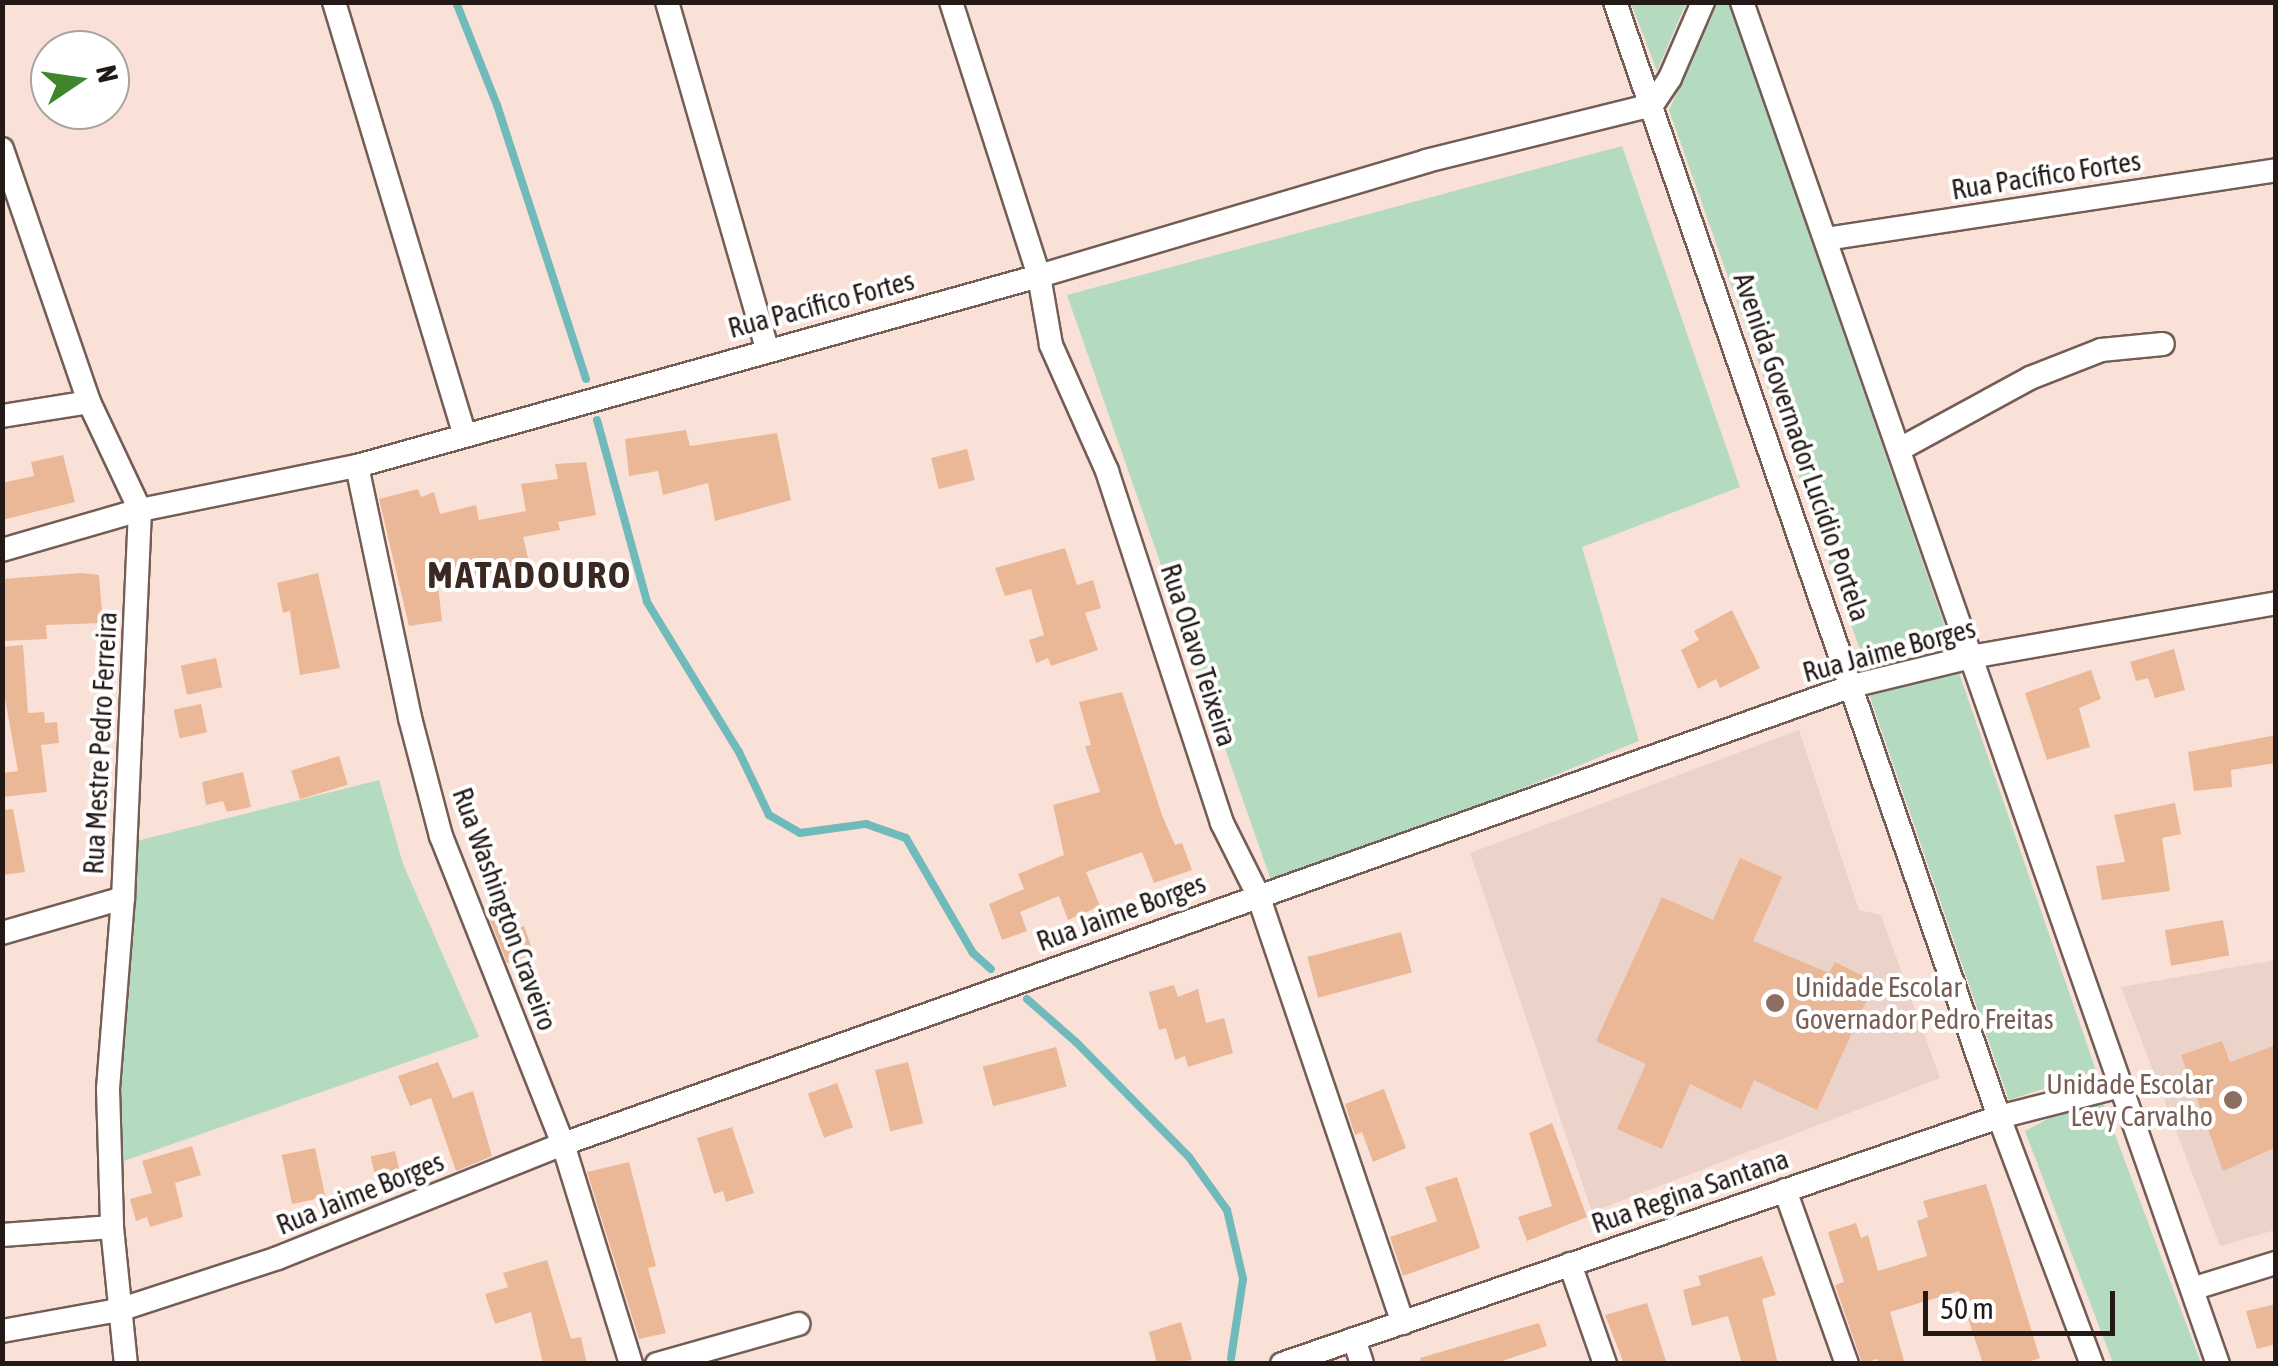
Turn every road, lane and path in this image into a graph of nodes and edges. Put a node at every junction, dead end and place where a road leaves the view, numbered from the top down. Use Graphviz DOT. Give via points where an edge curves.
graph roads {
  1 [pos="334,2"];
  2 [pos="668,2"];
  3 [pos="952,2"];
  4 [pos="1615,2"];
  5 [pos="1702,2"];
  6 [pos="1742,2"];
  7 [pos="1652,105"];
  8 [pos="2,149"];
  9 [pos="2276,170"];
  10 [pos="1826,239"];
  11 [pos="1039,276"];
  12 [pos="2163,344"];
  13 [pos="767,349"];
  14 [pos="89,402"];
  15 [pos="2,416"];
  16 [pos="465,435"];
  17 [pos="1900,449"];
  18 [pos="357,466"];
  19 [pos="140,510"];
  20 [pos="2,550"];
  21 [pos="2276,603"];
  22 [pos="1970,657"];
  23 [pos="1852,686"];
  24 [pos="1258,895"];
  25 [pos="123,898"];
  26 [pos="2,933"];
  27 [pos="2121,1086"];
  28 [pos="1998,1117"];
  29 [pos="563,1144"];
  30 [pos="1785,1190"];
  31 [pos="112,1227"];
  32 [pos="2,1235"];
  33 [pos="2276,1263"];
  34 [pos="1570,1264"];
  35 [pos="2195,1288"];
  36 [pos="119,1310"];
  37 [pos="1403,1323"];
  38 [pos="798,1324"];
  39 [pos="2,1331"];
  40 [pos="1354,1339"];
  41 [pos="126,1364"];
  42 [pos="631,1364"];
  43 [pos="657,1364"];
  44 [pos="1282,1364"];
  45 [pos="1362,1364"];
  46 [pos="1605,1364"];
  47 [pos="1847,1364"];
  48 [pos="2092,1364"];
  49 [pos="2218,1364"];
  1 -- 16 [label="street"];
  2 -- 13 [label="street"];
  3 -- 11 [label="street, Rua Olavo Teixeira"];
  4 -- 7 [label="street, Avenida Governador Lucídio Portela"];
  5 -- 7 [label="street"];
  6 -- 10 [label="street"];
  7 -- 11 [label="street, Rua Pacífico Fortes" via="1426,161"];
  7 -- 23 [label="street, Avenida Governador Lucídio Portela"];
  8 -- 14 [label="street, Rua Mestre Pedro Ferreira"];
  9 -- 10 [label="street, Rua Pacífico Fortes"];
  10 -- 17 [label="street"];
  11 -- 13 [label="street, Rua Pacífico Fortes"];
  11 -- 24 [label="street, Rua Olavo Teixeira" via="1051,346 1106,471 1222,822"];
  12 -- 17 [label="street" via="2101,350 2030,378"];
  13 -- 16 [label="street, Rua Pacífico Fortes"];
  14 -- 15 [label="street"];
  14 -- 19 [label="street, Rua Mestre Pedro Ferreira"];
  16 -- 18 [label="street, Rua Pacífico Fortes"];
  17 -- 22 [label="street"];
  18 -- 19 [label="street, Rua Pacífico Fortes"];
  18 -- 29 [label="street, Rua Washington Craveiro" via="441,836"];
  19 -- 20 [label="street, Rua Pacífico Fortes"];
  19 -- 25 [label="street, Rua Mestre Pedro Ferreira"];
  21 -- 22 [label="street, Rua Jaime Borges"];
  22 -- 23 [label="street, Rua Jaime Borges"];
  22 -- 27 [label="street"];
  23 -- 24 [label="street, Rua Jaime Borges"];
  23 -- 28 [label="street, Avenida Governador Lucídio Portela"];
  24 -- 29 [label="street, Rua Jaime Borges"];
  24 -- 37 [label="street, Rua Olavo Teixeira"];
  25 -- 26 [label="street"];
  25 -- 31 [label="street, Rua Mestre Pedro Ferreira" via="108,1089"];
  27 -- 28 [label="street, Rua Regina Santana"];
  27 -- 35 [label="street"];
  28 -- 30 [label="street, Rua Regina Santana"];
  28 -- 48 [label="street, Avenida Governador Lucídio Portela"];
  29 -- 36 [label="street, Rua Jaime Borges" via="278,1258"];
  29 -- 42 [label="street, Rua Washington Craveiro"];
  30 -- 34 [label="street, Rua Regina Santana"];
  30 -- 47 [label="street"];
  31 -- 32 [label="street"];
  31 -- 36 [label="street, Rua Mestre Pedro Ferreira"];
  33 -- 35 [label="street"];
  34 -- 37 [label="street, Rua Regina Santana"];
  34 -- 46 [label="street"];
  35 -- 49 [label="street"];
  36 -- 39 [label="street, Rua Jaime Borges"];
  36 -- 41 [label="street, Rua Mestre Pedro Ferreira"];
  37 -- 40 [label="street, Rua Regina Santana"];
  38 -- 43 [label="street"];
  40 -- 44 [label="street, Rua Regina Santana"];
  40 -- 45 [label="street"];
}
